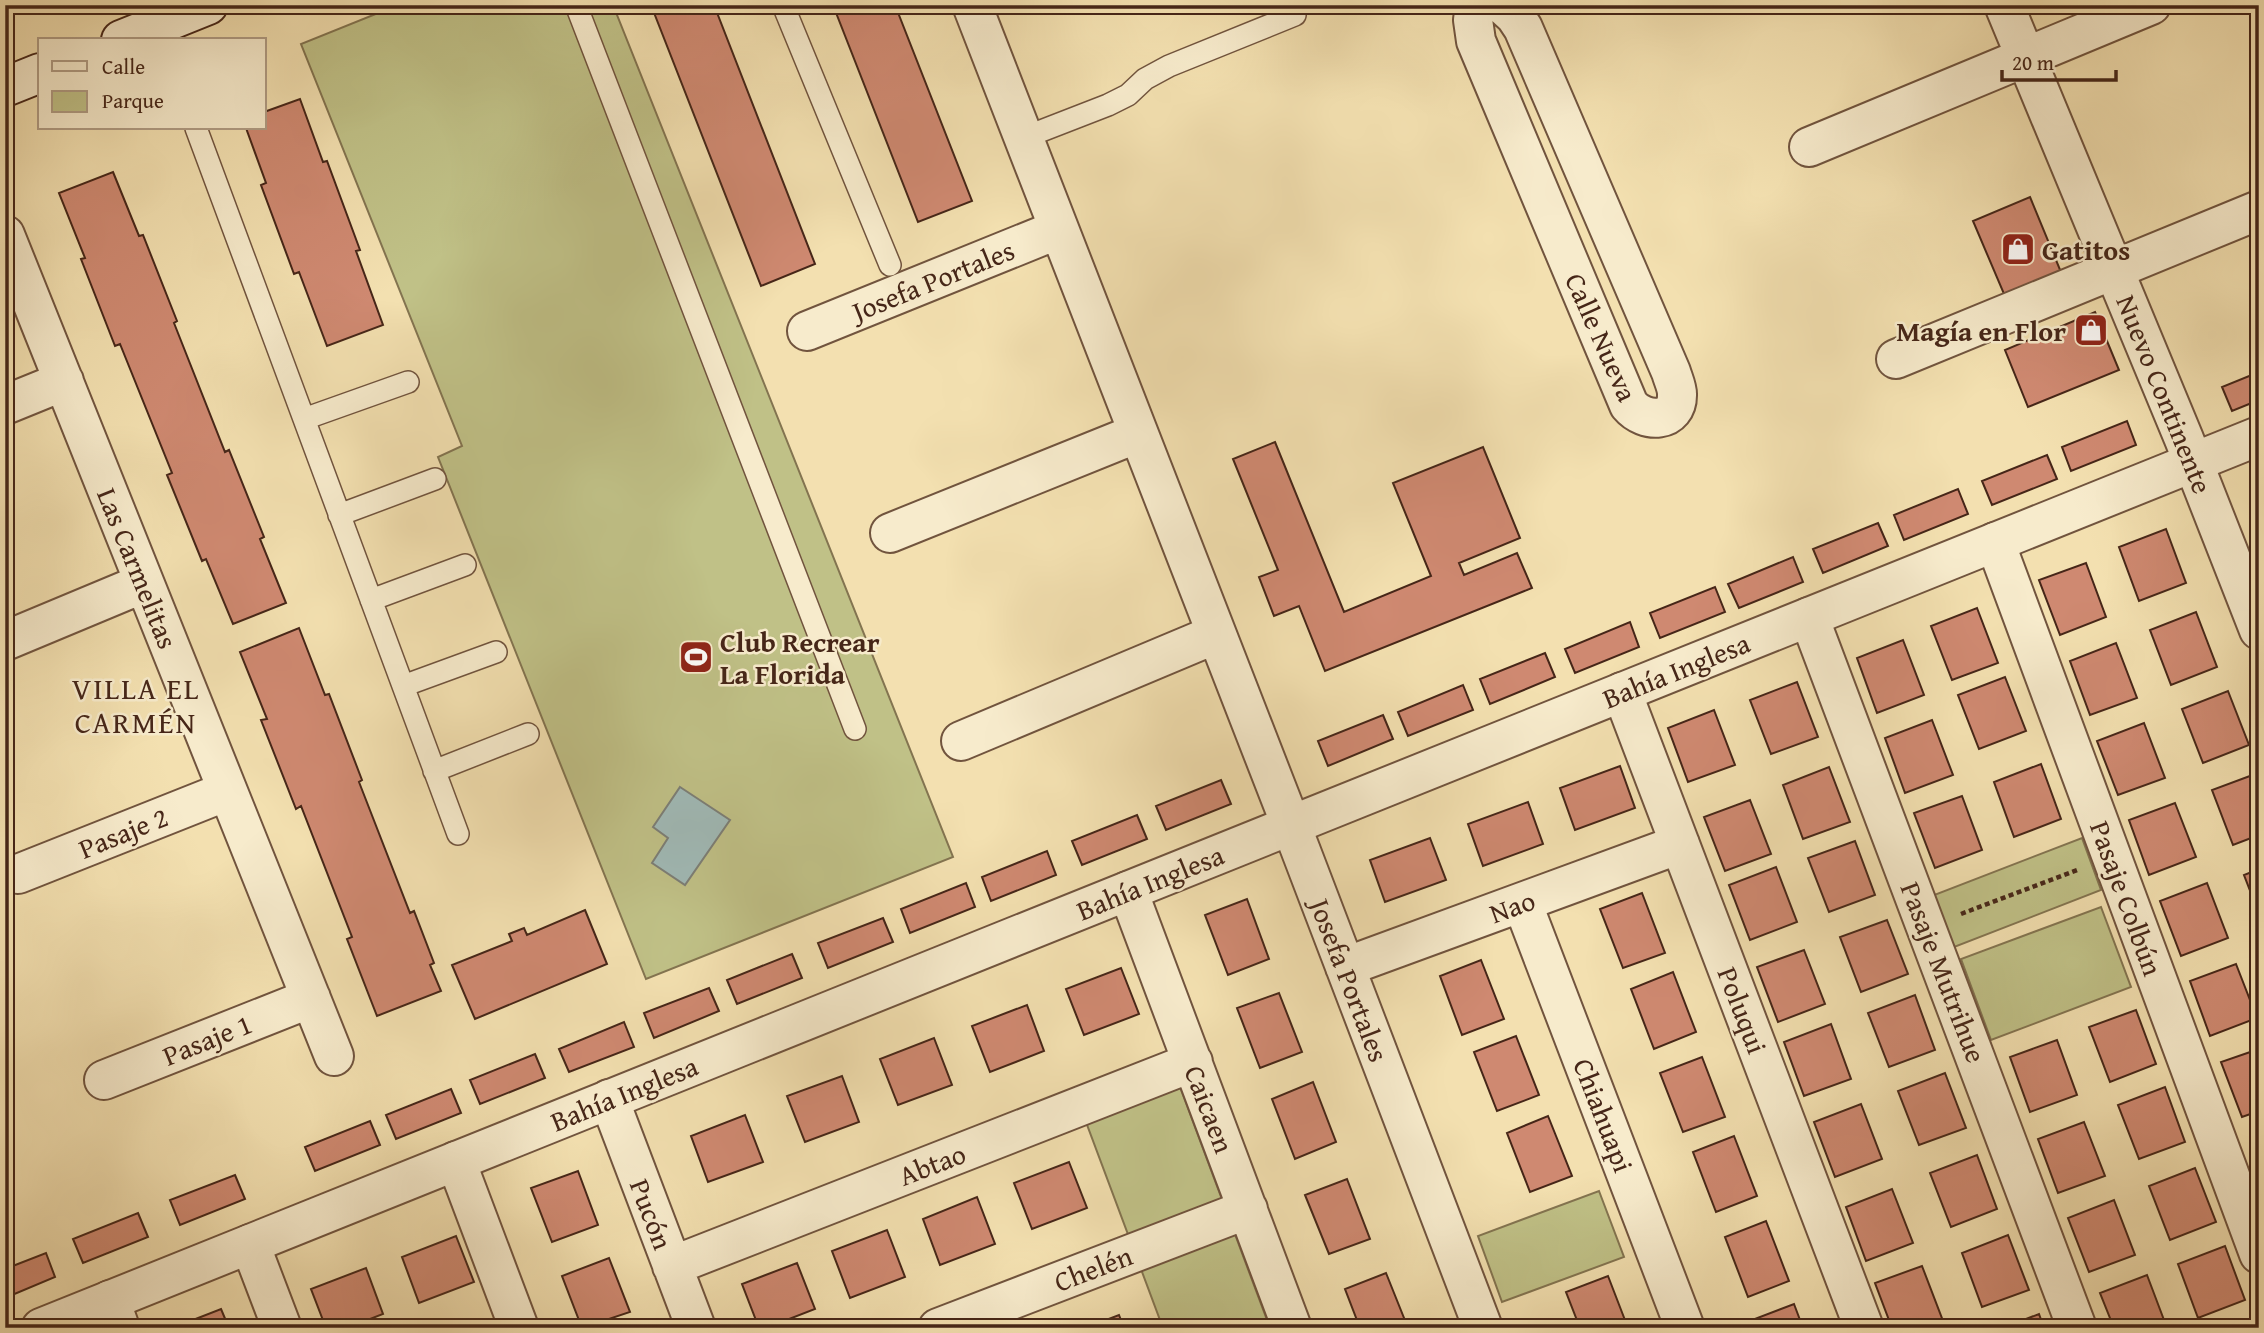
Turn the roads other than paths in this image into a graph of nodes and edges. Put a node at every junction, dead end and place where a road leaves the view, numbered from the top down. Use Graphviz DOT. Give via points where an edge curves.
graph roads {
  1 [pos="208,5"];
  2 [pos="576,5"];
  3 [pos="783,5"];
  4 [pos="972,5"];
  5 [pos="1475,5"];
  6 [pos="1503,5"];
  7 [pos="2004,5"];
  8 [pos="2151,5"];
  9 [pos="1295,15"];
  10 [pos="156,24"];
  11 [pos="125,38"];
  12 [pos="2025,57"];
  13 [pos="38,74"];
  14 [pos="5,87"];
  15 [pos="197,130"];
  16 [pos="1023,138"];
  17 [pos="1809,147"];
  18 [pos="2259,209"];
  19 [pos="1059,229"];
  20 [pos="5,235"];
  21 [pos="890,265"];
  22 [pos="2114,270"];
  23 [pos="807,331"];
  24 [pos="1896,359"];
  25 [pos="64,381"];
  26 [pos="408,382"];
  27 [pos="5,405"];
  28 [pos="304,419"];
  29 [pos="1138,433"];
  30 [pos="2259,436"];
  31 [pos="2194,462"];
  32 [pos="435,479"];
  33 [pos="339,515"];
  34 [pos="890,533"];
  35 [pos="1995,542"];
  36 [pos="465,565"];
  37 [pos="144,583"];
  38 [pos="371,600"];
  39 [pos="1809,617"];
  40 [pos="2259,630"];
  41 [pos="1216,634"];
  42 [pos="5,641"];
  43 [pos="496,652"];
  44 [pos="403,686"];
  45 [pos="1622,692"];
  46 [pos="855,729"];
  47 [pos="528,734"];
  48 [pos="961,741"];
  49 [pos="434,771"];
  50 [pos="227,791"];
  51 [pos="1291,825"];
  52 [pos="458,834"];
  53 [pos="1680,844"];
  54 [pos="18,874"];
  55 [pos="1128,891"];
  56 [pos="1522,902"];
  57 [pos="1345,968"];
  58 [pos="310,999"];
  59 [pos="334,1056"];
  60 [pos="1192,1062"];
  61 [pos="104,1080"];
  62 [pos="609,1099"];
  63 [pos="456,1161"];
  64 [pos="1248,1209"];
  65 [pos="250,1244"];
  66 [pos="2259,1254"];
  67 [pos="672,1266"];
  68 [pos="115,1314"];
  69 [pos="41,1328"];
  70 [pos="282,1328"];
  71 [pos="519,1328"];
  72 [pos="696,1328"];
  73 [pos="938,1328"];
  74 [pos="1292,1328"];
  75 [pos="1483,1328"];
  76 [pos="1685,1328"];
  77 [pos="1864,1328"];
  78 [pos="2077,1328"];
  1 -- 10 [label="street"];
  2 -- 46 [label="lane"];
  3 -- 21 [label="lane"];
  4 -- 16 [label="street, Josefa Portales"];
  5 -- 6 [label="street, Calle Nueva" via="1476,41 1629,405 1645,418 1662,417 1675,406 1671,373 1523,28"];
  7 -- 12 [label="street, Nuevo Continente"];
  8 -- 12 [label="street"];
  9 -- 16 [label="lane" via="1169,66 1108,105"];
  10 -- 11 [label="street"];
  12 -- 17 [label="street"];
  12 -- 22 [label="street, Nuevo Continente"];
  13 -- 14 [label="street"];
  15 -- 28 [label="lane"];
  16 -- 19 [label="street, Josefa Portales"];
  18 -- 22 [label="street"];
  19 -- 23 [label="street, Josefa Portales"];
  19 -- 29 [label="street, Josefa Portales"];
  20 -- 25 [label="street, Las Carmelitas"];
  22 -- 24 [label="street"];
  22 -- 31 [label="street, Nuevo Continente"];
  25 -- 27 [label="street"];
  25 -- 37 [label="street, Las Carmelitas"];
  26 -- 28 [label="lane"];
  28 -- 33 [label="lane"];
  29 -- 34 [label="street"];
  29 -- 41 [label="street, Josefa Portales"];
  30 -- 31 [label="street, Bahía Inglesa"];
  31 -- 35 [label="street, Bahía Inglesa"];
  31 -- 40 [label="street, Nuevo Continente"];
  32 -- 33 [label="lane"];
  33 -- 38 [label="lane"];
  35 -- 39 [label="street, Bahía Inglesa"];
  35 -- 66 [label="street, Pasaje Colbún"];
  36 -- 38 [label="lane"];
  37 -- 42 [label="street"];
  37 -- 50 [label="street, Las Carmelitas"];
  38 -- 44 [label="lane"];
  39 -- 45 [label="street, Bahía Inglesa"];
  39 -- 78 [label="street, Pasaje Mutrihue"];
  41 -- 48 [label="street"];
  41 -- 51 [label="street, Josefa Portales"];
  43 -- 44 [label="lane"];
  44 -- 49 [label="lane"];
  45 -- 51 [label="street, Bahía Inglesa"];
  45 -- 53 [label="street, Poluqui"];
  47 -- 49 [label="lane"];
  49 -- 52 [label="lane"];
  50 -- 54 [label="street, Pasaje 2"];
  50 -- 58 [label="street, Las Carmelitas"];
  51 -- 55 [label="street, Bahía Inglesa"];
  51 -- 57 [label="street, Josefa Portales"];
  53 -- 56 [label="street, Nao"];
  53 -- 77 [label="street, Poluqui"];
  55 -- 60 [label="street, Caicaen"];
  55 -- 62 [label="street, Bahía Inglesa"];
  56 -- 57 [label="street, Nao"];
  56 -- 76 [label="street, Chiahuapi"];
  57 -- 75 [label="street, Josefa Portales"];
  58 -- 59 [label="street, Las Carmelitas"];
  58 -- 61 [label="street, Pasaje 1"];
  60 -- 64 [label="street, Caicaen"];
  60 -- 67 [label="street, Abtao"];
  62 -- 63 [label="street, Bahía Inglesa"];
  62 -- 67 [label="street, Pucón"];
  63 -- 65 [label="street, Bahía Inglesa"];
  63 -- 71 [label="street"];
  64 -- 73 [label="street, Chelén"];
  64 -- 74 [label="street, Caicaen"];
  65 -- 68 [label="street, Bahía Inglesa"];
  65 -- 70 [label="street"];
  67 -- 72 [label="street, Pucón"];
  68 -- 69 [label="street, Bahía Inglesa"];
}
